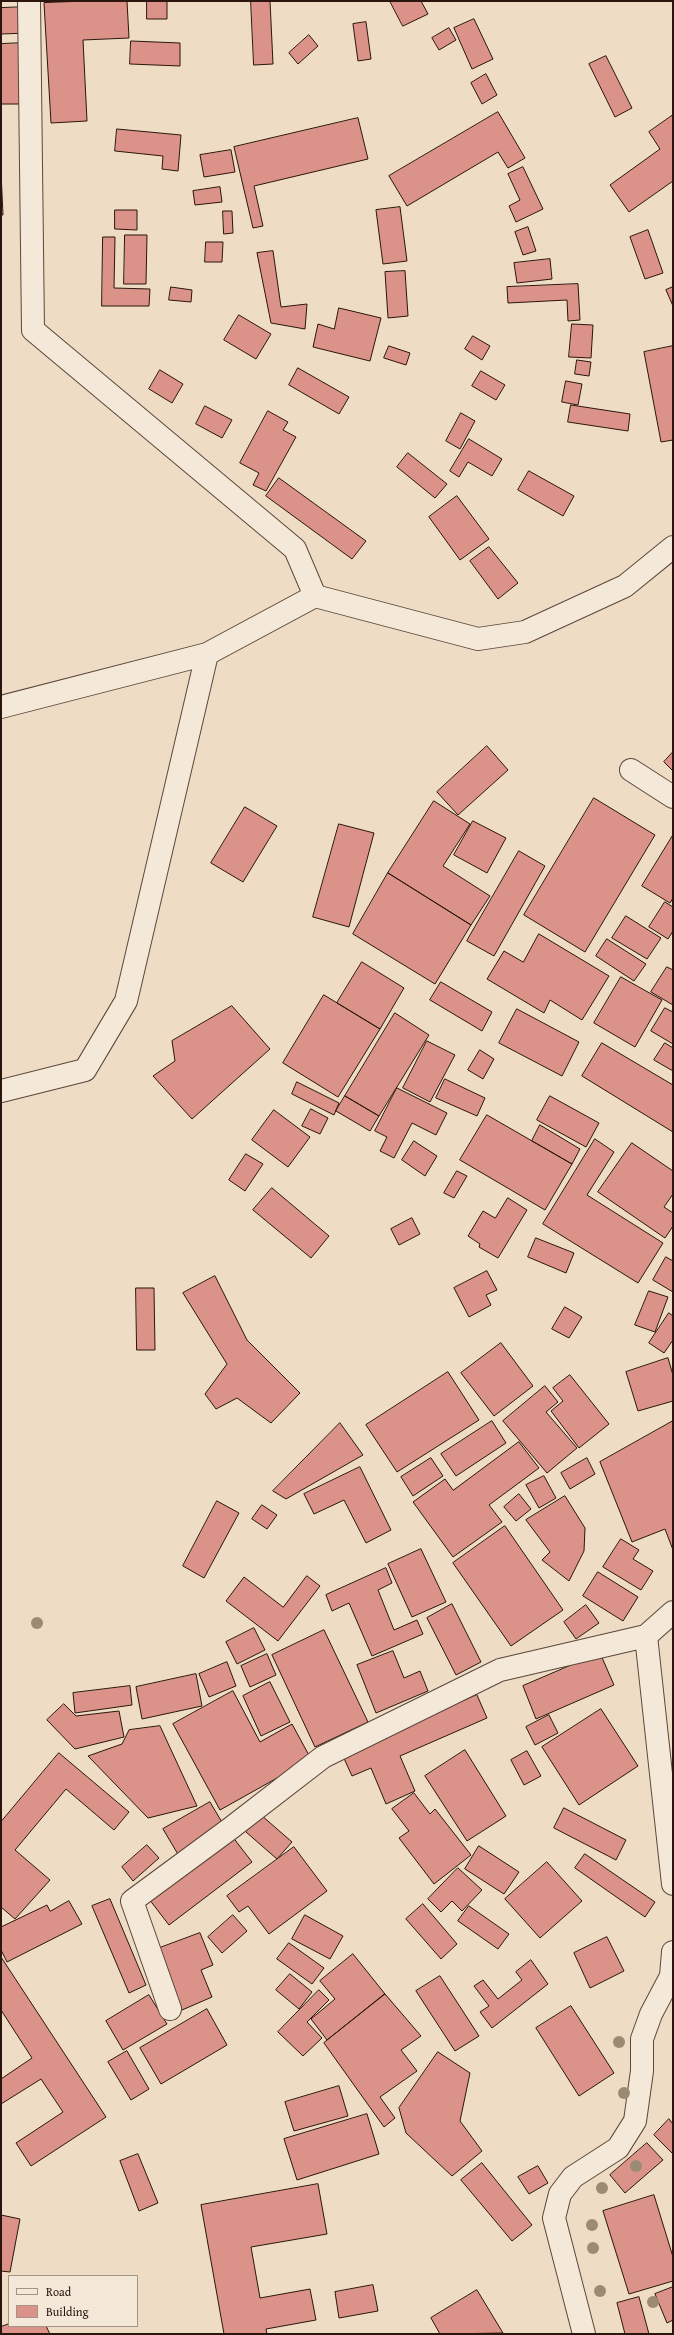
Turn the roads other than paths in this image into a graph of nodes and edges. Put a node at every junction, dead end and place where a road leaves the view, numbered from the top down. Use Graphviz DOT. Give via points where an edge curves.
graph roads {
  1 [pos="29,1"];
  2 [pos="673,547"];
  3 [pos="315,596"];
  4 [pos="207,654"];
  5 [pos="1,707"];
  6 [pos="631,770"];
  7 [pos="673,797"];
  8 [pos="1,1091"];
  9 [pos="673,1612"];
  10 [pos="646,1636"];
  11 [pos="673,1884"];
  12 [pos="673,1952"];
  13 [pos="170,2008"];
  14 [pos="584,2334"];
  1 -- 3 [label="street" via="33,330 295,549"];
  2 -- 3 [label="street" via="625,586 525,632 478,640"];
  3 -- 4 [label="street"];
  4 -- 5 [label="street"];
  4 -- 8 [label="street" via="126,1001 85,1070"];
  6 -- 7 [label="street"];
  9 -- 10 [label="street"];
  10 -- 11 [label="street"];
  10 -- 13 [label="street" via="500,1670 323,1757 232,1828 132,1900"];
  12 -- 14 [label="street" via="671,1976 651,2014 642,2039 642,2071 635,2121 618,2148 573,2177 560,2194 554,2218"];
}
